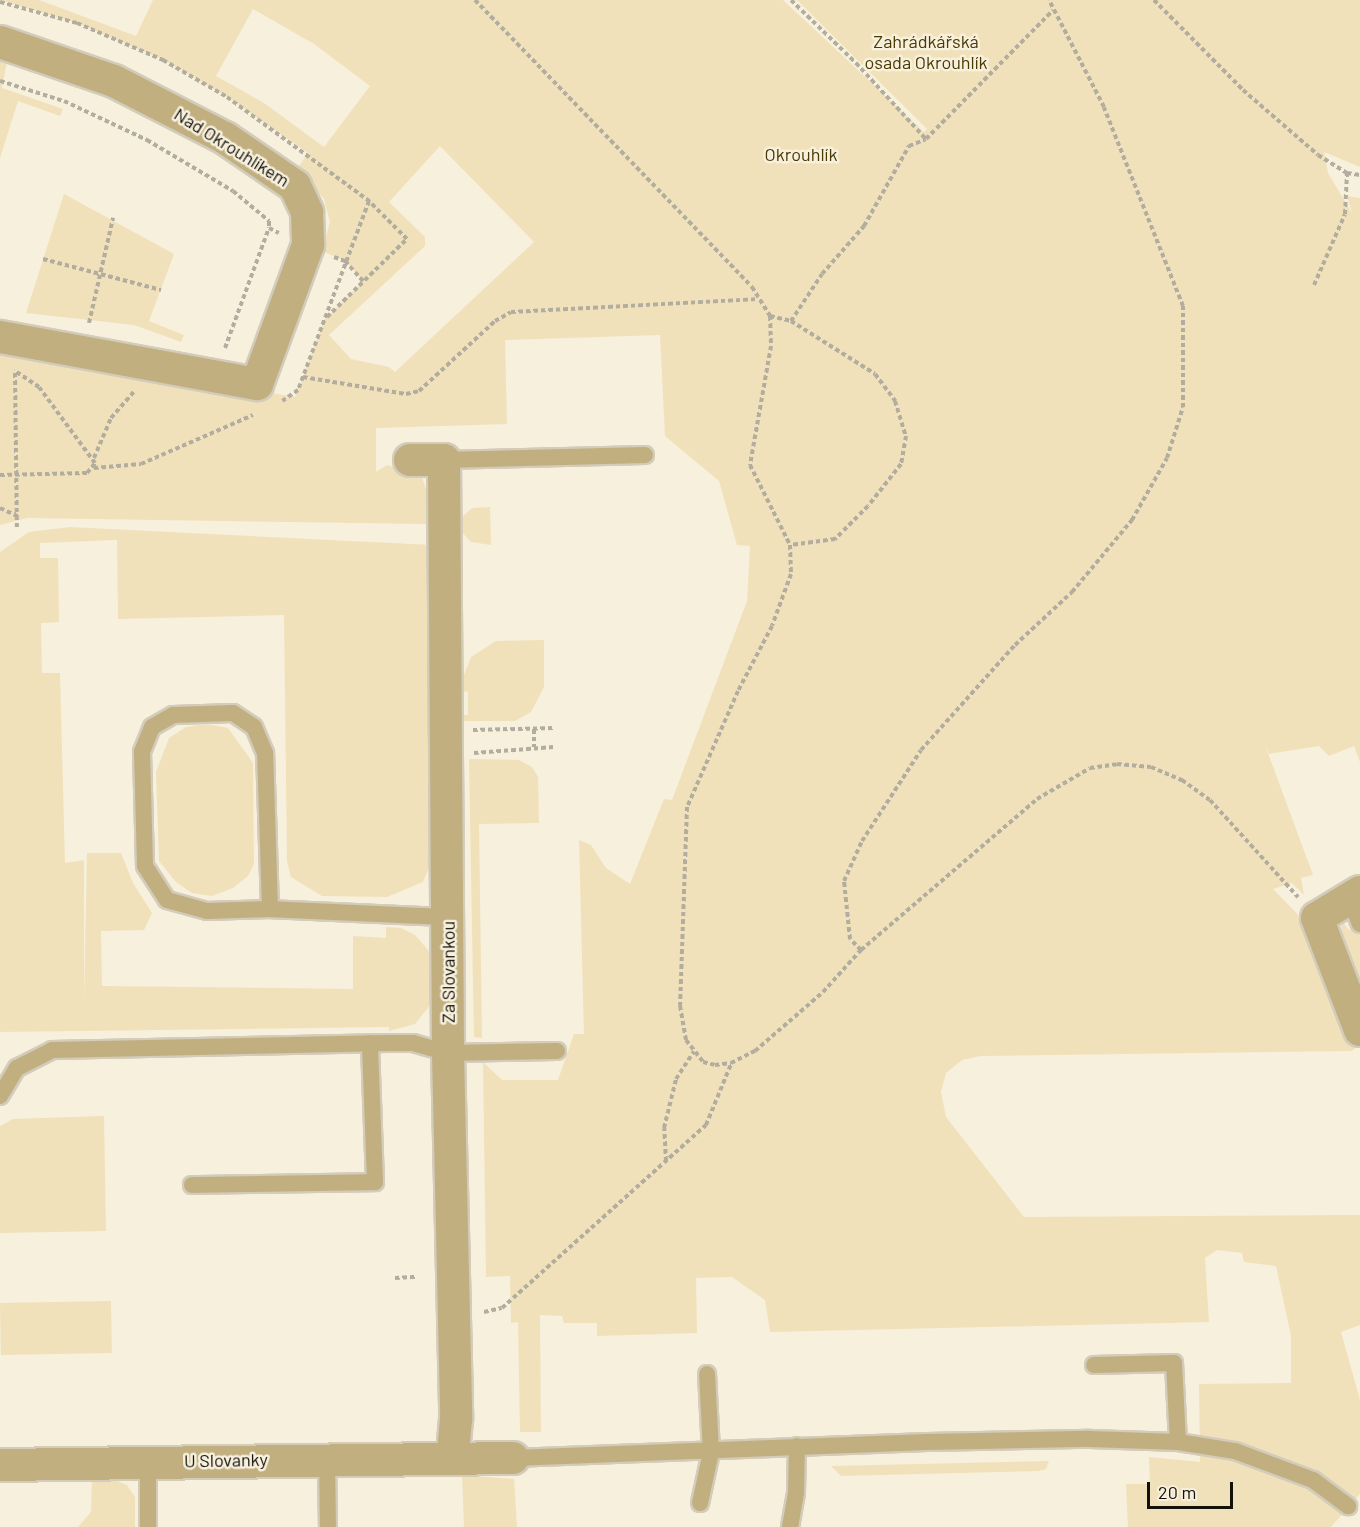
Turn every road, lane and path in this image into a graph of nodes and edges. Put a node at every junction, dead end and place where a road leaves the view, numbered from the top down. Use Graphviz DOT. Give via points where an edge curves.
graph roads {
  1 [pos="475,0"];
  2 [pos="791,0"];
  3 [pos="1049,0"];
  4 [pos="1154,0"];
  5 [pos="1053,10"];
  6 [pos="0,42"];
  7 [pos="0,81"];
  8 [pos="926,139"];
  9 [pos="1347,173"];
  10 [pos="1360,176"];
  11 [pos="369,201"];
  12 [pos="113,218"];
  13 [pos="269,228"];
  14 [pos="285,235"];
  15 [pos="330,255"];
  16 [pos="43,259"];
  17 [pos="101,274"];
  18 [pos="363,281"];
  19 [pos="1314,285"];
  20 [pos="161,290"];
  21 [pos="758,299"];
  22 [pos="770,316"];
  23 [pos="324,320"];
  24 [pos="791,321"];
  25 [pos="87,331"];
  26 [pos="0,337"];
  27 [pos="12,366"];
  28 [pos="161,367"];
  29 [pos="230,368"];
  30 [pos="15,373"];
  31 [pos="303,377"];
  32 [pos="298,390"];
  33 [pos="279,403"];
  34 [pos="259,412"];
  35 [pos="645,455"];
  36 [pos="94,458"];
  37 [pos="444,459"];
  38 [pos="410,460"];
  39 [pos="94,468"];
  40 [pos="0,476"];
  41 [pos="15,476"];
  42 [pos="0,508"];
  43 [pos="17,516"];
  44 [pos="17,527"];
  45 [pos="789,545"];
  46 [pos="554,728"];
  47 [pos="534,729"];
  48 [pos="446,730"];
  49 [pos="554,747"];
  50 [pos="1356,904"];
  51 [pos="270,909"];
  52 [pos="447,917"];
  53 [pos="1317,918"];
  54 [pos="861,950"];
  55 [pos="1360,1030"];
  56 [pos="370,1043"];
  57 [pos="694,1050"];
  58 [pos="557,1051"];
  59 [pos="448,1053"];
  60 [pos="731,1063"];
  61 [pos="0,1096"];
  62 [pos="666,1161"];
  63 [pos="192,1185"];
  64 [pos="417,1277"];
  65 [pos="395,1278"];
  66 [pos="453,1320"];
  67 [pos="1094,1365"];
  68 [pos="707,1374"];
  69 [pos="1178,1442"];
  70 [pos="797,1446"];
  71 [pos="711,1452"];
  72 [pos="453,1457"];
  73 [pos="327,1458"];
  74 [pos="513,1458"];
  75 [pos="148,1462"];
  76 [pos="0,1465"];
  77 [pos="700,1503"];
  78 [pos="1348,1506"];
  79 [pos="148,1527"];
  80 [pos="328,1527"];
  81 [pos="790,1527"];
  1 -- 21 [label="path" via="752,287"];
  2 -- 8 [label="path"];
  3 -- 5 [label="path"];
  4 -- 9 [label="path" via="1243,90 1318,155"];
  5 -- 8 [label="path"];
  5 -- 54 [label="path" via="1104,107 1183,306 1183,407 1167,458 1132,520 1072,592 1015,645 921,750 862,841 844,882 849,939"];
  6 -- 29 [label="street, Nad Okrouhlíkem" via="155,99 225,138 295,186 307,212 308,245 257,384"];
  7 -- 13 [label="path" via="64,101 147,140 233,191 269,221"];
  8 -- 24 [label="path" via="909,146 864,226 822,274"];
  9 -- 10 [label="path"];
  9 -- 19 [label="path" via="1345,214"];
  11 -- 18 [label="path" via="407,239"];
  12 -- 17 [label="path"];
  13 -- 14 [label="path"];
  13 -- 29 [label="path"];
  15 -- 18 [label="path" via="345,261"];
  16 -- 17 [label="path"];
  17 -- 20 [label="path"];
  17 -- 25 [label="path"];
  18 -- 23 [label="path"];
  21 -- 22 [label="path"];
  21 -- 31 [label="path" via="511,312 495,321 419,391 406,394"];
  22 -- 24 [label="path"];
  22 -- 45 [label="path" via="771,346 750,465"];
  24 -- 45 [label="path" via="875,374 895,401 906,436 901,464 835,539"];
  26 -- 28 [label="street, Nad Okrouhlíkem"];
  27 -- 30 [label="path"];
  28 -- 29 [label="street, Nad Okrouhlíkem"];
  28 -- 36 [label="path" via="122,402"];
  30 -- 36 [label="path" via="39,387"];
  30 -- 41 [label="path"];
  32 -- 33 [label="path"];
  34 -- 39 [label="path" via="141,464"];
  35 -- 37 [label="lane"];
  36 -- 39 [label="path"];
  37 -- 38 [label="street"];
  37 -- 48 [label="street, Za Slovankou"];
  39 -- 41 [label="path" via="87,473"];
  40 -- 41 [label="path"];
  41 -- 43 [label="path"];
  42 -- 43 [label="path"];
  43 -- 44 [label="path"];
  45 -- 57 [label="path" via="791,574 772,627 738,691 687,807 680,1006 686,1040"];
  46 -- 47 [label="path"];
  47 -- 48 [label="path"];
  47 -- 49 [label="path" via="537,747"];
  48 -- 52 [label="street, Za Slovankou"];
  50 -- 53 [label="street"];
  51 -- 51 [label="lane" via="207,911 166,900 145,866 142,752 152,727 173,715 233,714 255,727 265,753"];
  51 -- 52 [label="lane"];
  52 -- 59 [label="street, Za Slovankou"];
  53 -- 54 [label="path" via="1210,800 1182,780 1152,767 1117,764 1090,768 1037,799"];
  53 -- 55 [label="street"];
  54 -- 60 [label="path" via="823,992 754,1051"];
  56 -- 59 [label="lane" via="413,1043"];
  56 -- 61 [label="lane" via="52,1050 17,1068"];
  56 -- 63 [label="lane" via="375,1182"];
  57 -- 60 [label="path" via="704,1062"];
  57 -- 62 [label="path" via="676,1079 663,1128"];
  58 -- 59 [label="lane"];
  59 -- 66 [label="street, Za Slovankou"];
  60 -- 62 [label="path" via="706,1125"];
  62 -- 66 [label="path" via="502,1308"];
  64 -- 65 [label="path"];
  66 -- 72 [label="street, Za Slovankou"];
  67 -- 69 [label="lane" via="1174,1363"];
  68 -- 71 [label="lane"];
  69 -- 70 [label="lane" via="1090,1438"];
  69 -- 78 [label="lane" via="1235,1450 1313,1479"];
  70 -- 71 [label="lane"];
  70 -- 81 [label="lane" via="796,1493"];
  71 -- 74 [label="lane"];
  71 -- 77 [label="lane"];
  72 -- 73 [label="street, U Slovanky"];
  72 -- 74 [label="street"];
  73 -- 75 [label="street, U Slovanky"];
  73 -- 80 [label="lane"];
  75 -- 76 [label="street, U Slovanky"];
  75 -- 79 [label="lane"];
}
